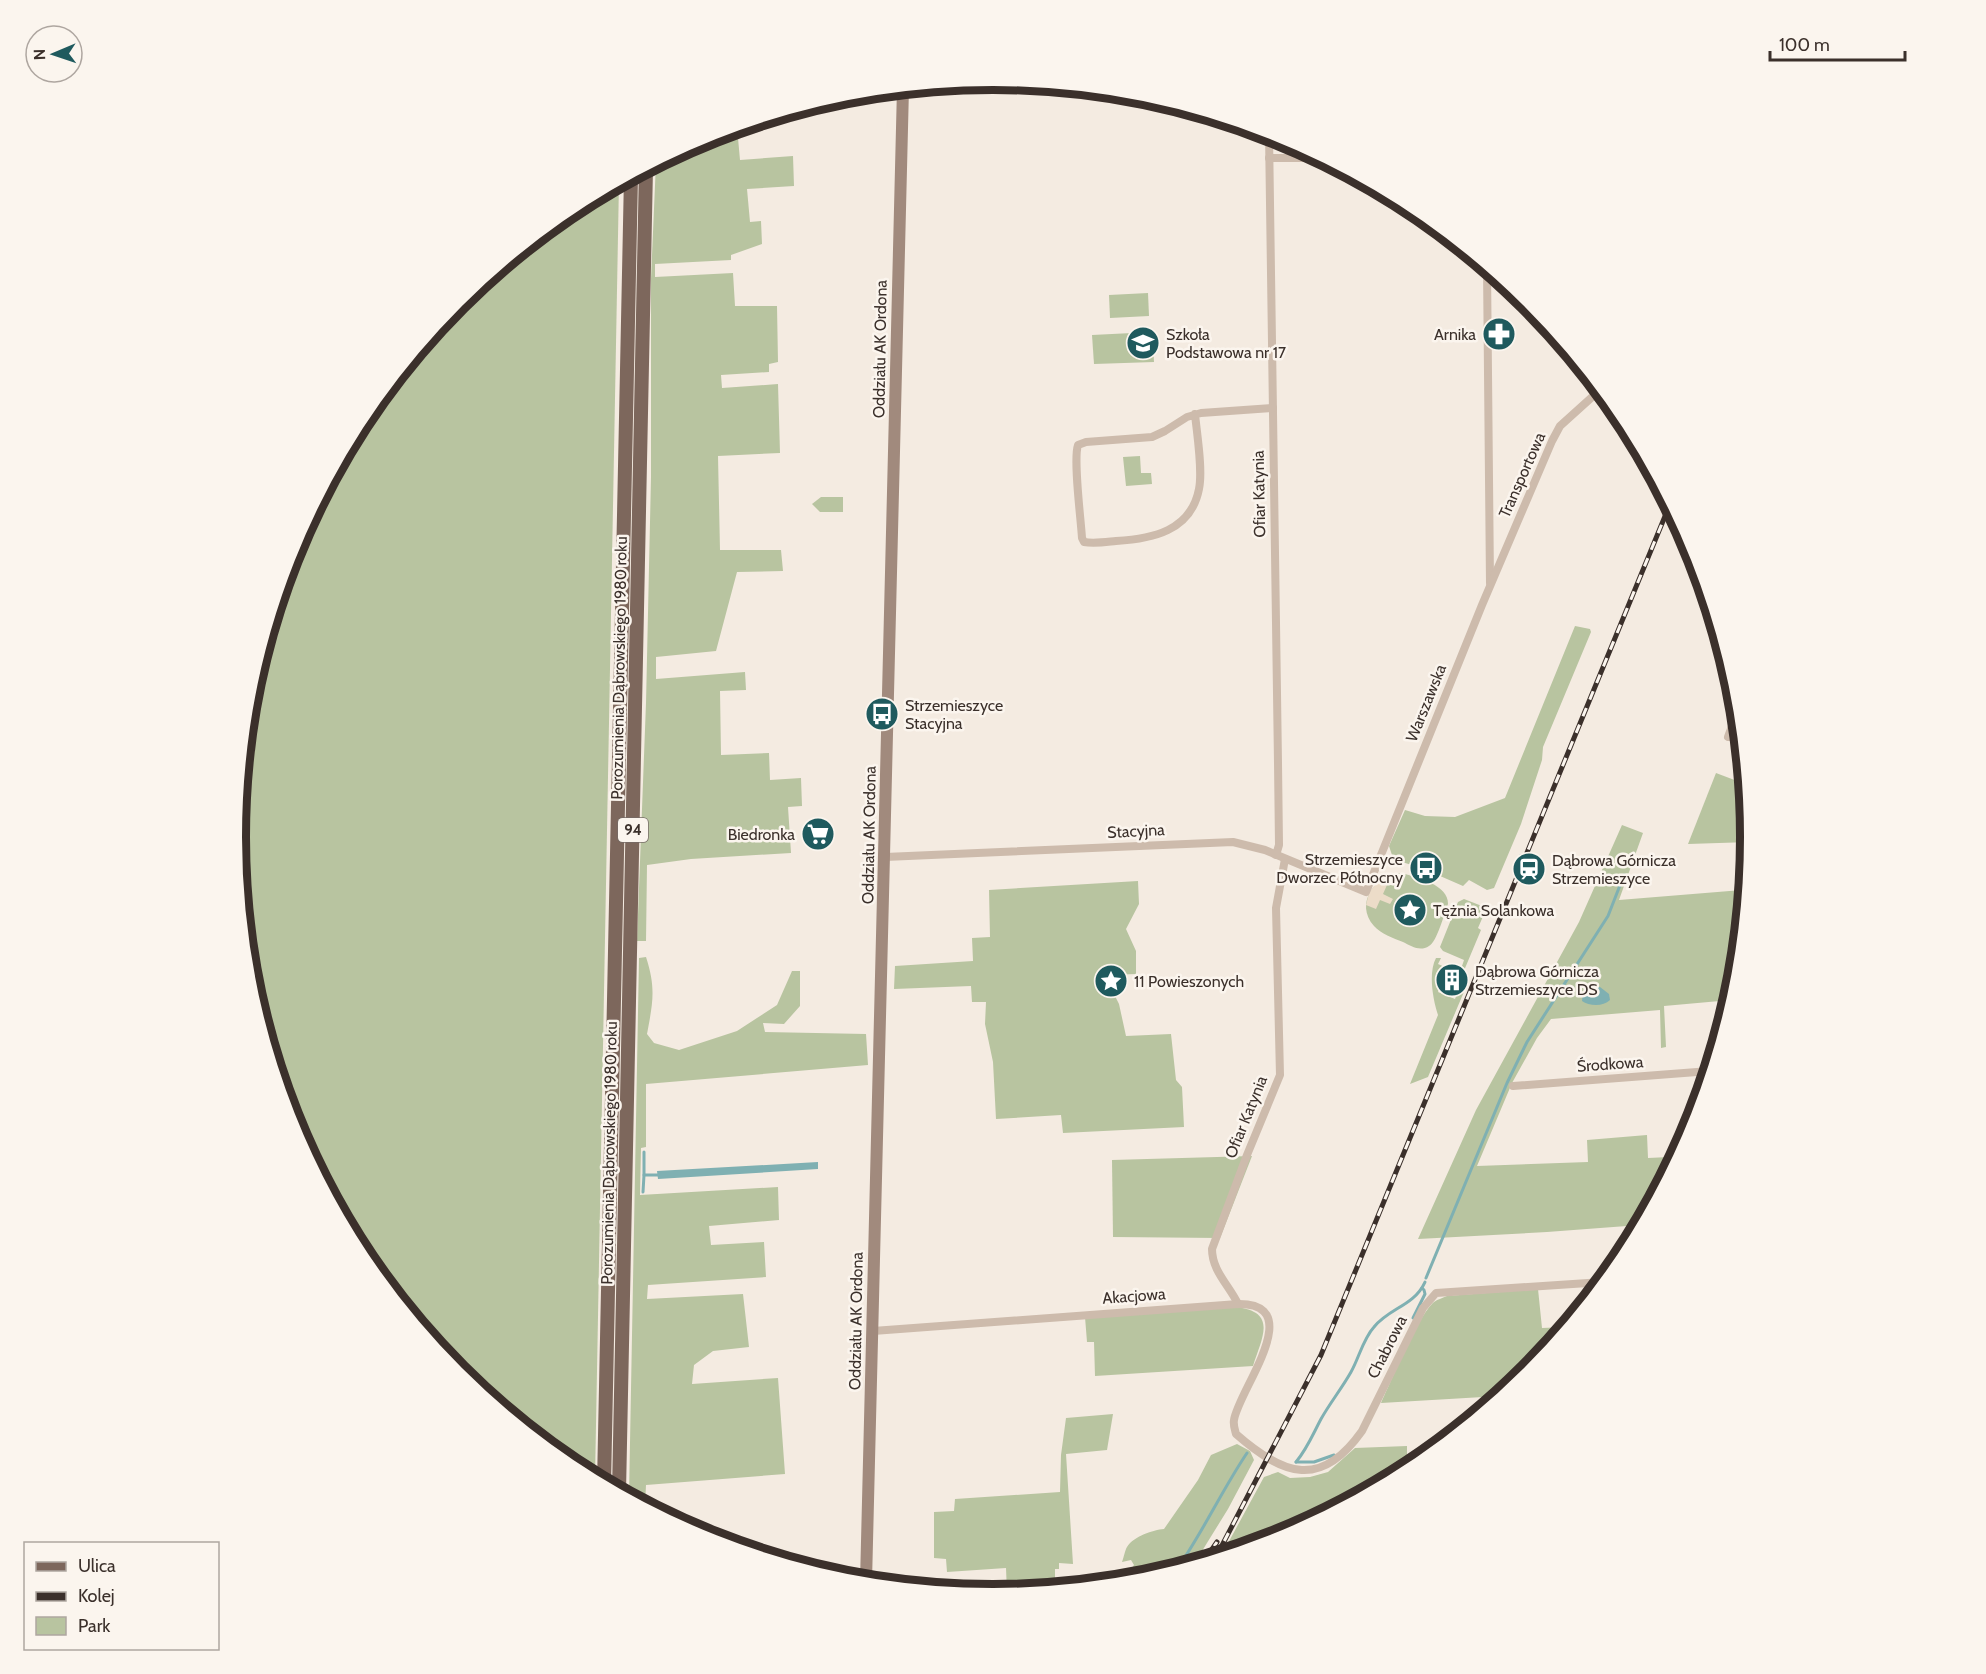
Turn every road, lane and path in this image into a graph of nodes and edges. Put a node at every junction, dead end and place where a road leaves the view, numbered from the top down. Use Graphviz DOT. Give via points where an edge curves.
graph roads {
  1 [pos="903,95"];
  2 [pos="1269,143"];
  3 [pos="1269,158"];
  4 [pos="1303,158"];
  5 [pos="646,176"];
  6 [pos="631,184"];
  7 [pos="1487,276"];
  8 [pos="1595,395"];
  9 [pos="1273,408"];
  10 [pos="1195,414"];
  11 [pos="1490,536"];
  12 [pos="1511,538"];
  13 [pos="1490,586"];
  14 [pos="1732,726"];
  15 [pos="1734,737"];
  16 [pos="1281,856"];
  17 [pos="885,857"];
  18 [pos="1371,878"];
  19 [pos="1702,1072"];
  20 [pos="1513,1086"];
  21 [pos="1593,1283"];
  22 [pos="1238,1304"];
  23 [pos="873,1331"];
  24 [pos="1236,1434"];
  25 [pos="604,1475"];
  26 [pos="619,1484"];
  27 [pos="867,1573"];
  1 -- 17 [label="street, Oddziału AK Ordona"];
  2 -- 3 [label="street, Ofiar Katynia"];
  3 -- 4 [label="street"];
  3 -- 9 [label="street, Ofiar Katynia"];
  5 -- 26 [label="main road, Porozumienia Dąbrowskiego 1980 roku / 94"];
  6 -- 25 [label="main road, Porozumienia Dąbrowskiego 1980 roku / 94"];
  7 -- 11 [label="street, Warszawska"];
  8 -- 12 [label="street, Transportowa" via="1560,426"];
  9 -- 10 [label="street"];
  9 -- 16 [label="street, Ofiar Katynia"];
  10 -- 10 [label="street" via="1152,437 1078,445 1084,542 1148,538 1173,527 1190,512 1200,483"];
  11 -- 12 [label="street" via="1504,541"];
  11 -- 13 [label="street, Warszawska"];
  12 -- 13 [label="street, Transportowa"];
  13 -- 18 [label="street, Warszawska"];
  14 -- 15 [label="street" via="1728,737"];
  16 -- 17 [label="street, Stacyjna" via="1245,844 1215,842"];
  16 -- 18 [label="street, Stacyjna" via="1366,892"];
  16 -- 22 [label="street, Ofiar Katynia" via="1276,908 1280,1075 1214,1239 1212,1256"];
  17 -- 23 [label="street, Oddziału AK Ordona"];
  19 -- 20 [label="street, Środkowa"];
  21 -- 24 [label="street, Chabrowa" via="1437,1293 1423,1308 1362,1431 1345,1453 1326,1465 1292,1470 1258,1452"];
  22 -- 23 [label="street, Akacjowa"];
  22 -- 24 [label="street, Akacjowa" via="1262,1310 1270,1322 1270,1332 1234,1419"];
  23 -- 27 [label="street, Oddziału AK Ordona"];
}
